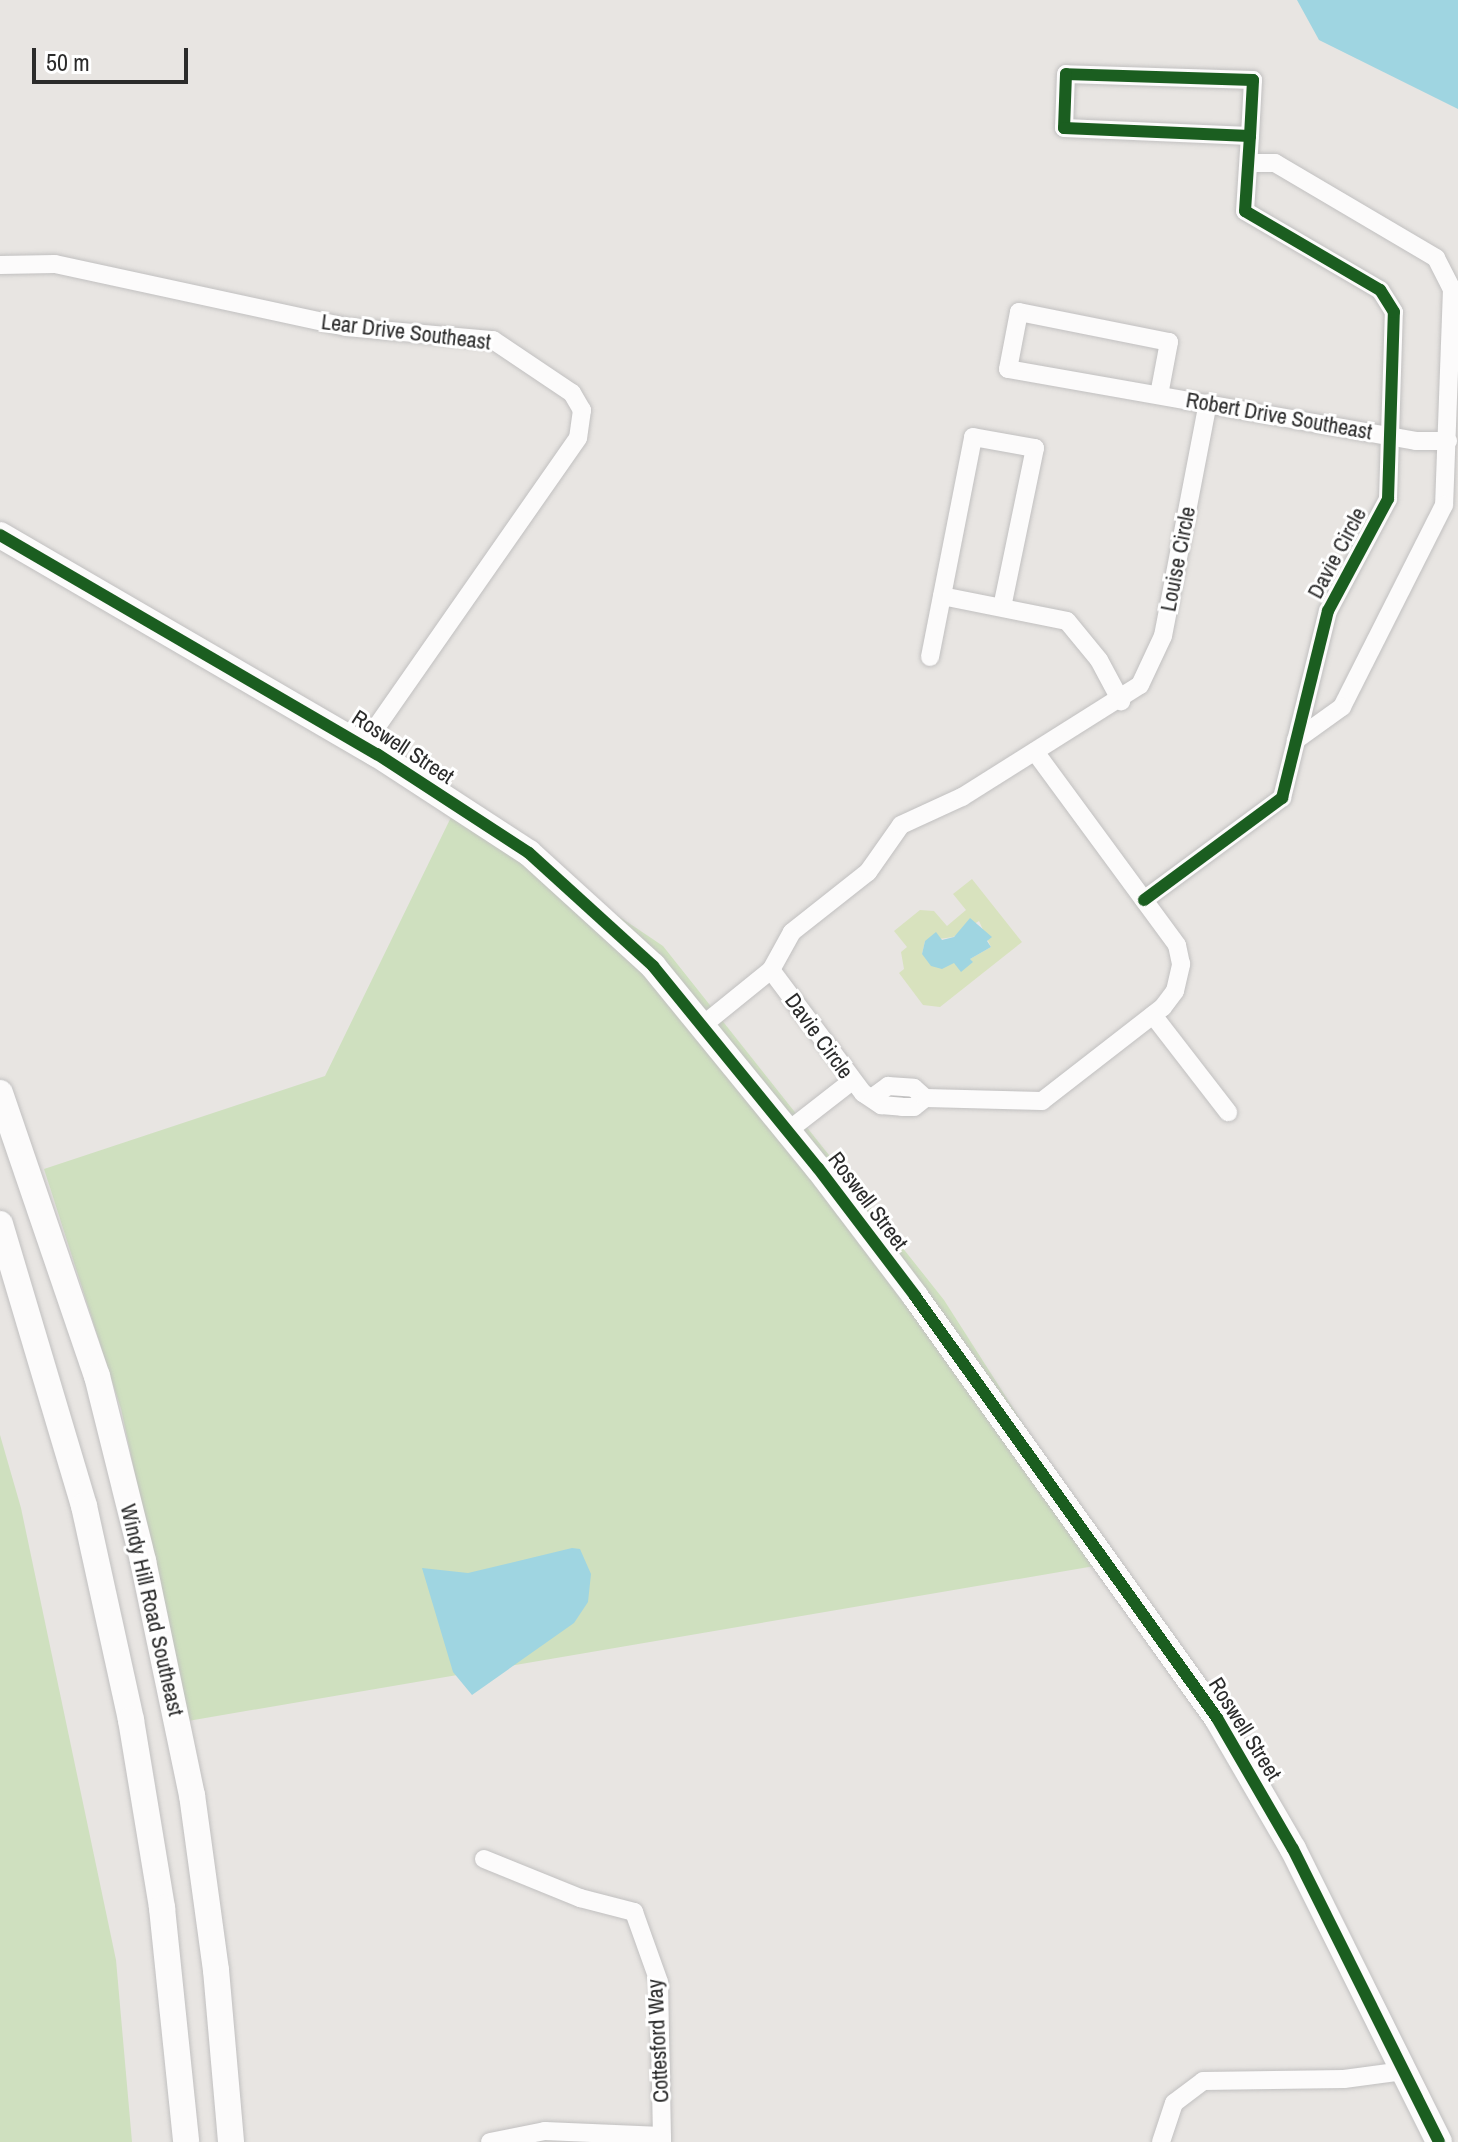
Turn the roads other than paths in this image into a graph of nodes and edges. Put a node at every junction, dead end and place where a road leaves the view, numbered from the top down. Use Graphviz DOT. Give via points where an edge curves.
graph roads {
  1 [pos="1250,136"];
  2 [pos="1249,163"];
  3 [pos="0,265"];
  4 [pos="1159,395"];
  5 [pos="1208,403"];
  6 [pos="1390,436"];
  7 [pos="1448,441"];
  8 [pos="0,535"];
  9 [pos="942,596"];
  10 [pos="1002,607"];
  11 [pos="930,657"];
  12 [pos="1121,701"];
  13 [pos="1296,740"];
  14 [pos="364,745"];
  15 [pos="1035,752"];
  16 [pos="1144,900"];
  17 [pos="771,970"];
  18 [pos="1153,1015"];
  19 [pos="703,1025"];
  20 [pos="852,1081"];
  21 [pos="0,1093"];
  22 [pos="1228,1112"];
  23 [pos="789,1130"];
  24 [pos="0,1224"];
  25 [pos="484,1859"];
  26 [pos="1403,2071"];
  27 [pos="662,2139"];
  28 [pos="186,2142"];
  29 [pos="231,2142"];
  30 [pos="490,2142"];
  31 [pos="1144,2142"];
  32 [pos="1161,2142"];
  33 [pos="1439,2142"];
  1 -- 1 [label="street, Davie Circle" via="1253,80 1066,74 1064,128"];
  1 -- 2 [label="street, Davie Circle"];
  2 -- 6 [label="street, Davie Circle" via="1245,211 1389,300 1394,312"];
  2 -- 7 [label="street" via="1275,163 1445,267 1452,289"];
  3 -- 14 [label="street, Lear Drive Southeast" via="55,264 332,324 493,340 572,393 582,410 578,438"];
  4 -- 4 [label="street, Robert Drive Southeast" via="1008,369 1019,312 1169,342"];
  4 -- 5 [label="street, Robert Drive Southeast"];
  5 -- 6 [label="street, Robert Drive Southeast"];
  5 -- 12 [label="street, Louise Circle" via="1163,636 1149,671"];
  6 -- 7 [label="street, Robert Drive Southeast"];
  6 -- 13 [label="street, Davie Circle" via="1388,499 1328,611"];
  7 -- 13 [label="street" via="1444,505 1342,707"];
  8 -- 14 [label="street, Roswell Street"];
  9 -- 10 [label="street"];
  9 -- 10 [label="street" via="973,437 1035,448"];
  9 -- 11 [label="street"];
  10 -- 12 [label="street" via="1057,617 1076,627"];
  12 -- 15 [label="street, Louise Circle"];
  13 -- 16 [label="street, Davie Circle" via="1282,798"];
  14 -- 19 [label="street, Roswell Street" via="561,880 653,966"];
  15 -- 16 [label="street"];
  15 -- 17 [label="street, Louise Circle" via="962,797 901,825 868,872 792,932"];
  16 -- 18 [label="street, Davie Circle" via="1180,954 1175,991"];
  17 -- 19 [label="street"];
  17 -- 20 [label="street, Davie Circle"];
  18 -- 20 [label="street, Davie Circle" via="1042,1101 925,1098 914,1088 898,1086 881,1086 873,1097"];
  18 -- 22 [label="street"];
  19 -- 23 [label="street, Roswell Street"];
  20 -- 23 [label="street"];
  21 -- 29 [label="street, Windy Hill Road Southeast" via="97,1376 143,1561 192,1795 218,1984"];
  23 -- 26 [label="street, Roswell Street" via="1048,1476 1217,1718 1293,1849"];
  24 -- 28 [label="street, Windy Hill Road Southeast" via="84,1506 131,1720 162,1908"];
  25 -- 27 [label="street, Cottesford Way" via="580,1898 634,1912 659,1982"];
  26 -- 32 [label="street" via="1344,2079 1203,2081 1174,2103"];
  26 -- 33 [label="street, Roswell Street"];
  27 -- 30 [label="street" via="545,2131"];
  31 -- 32 [label="street"];
}
